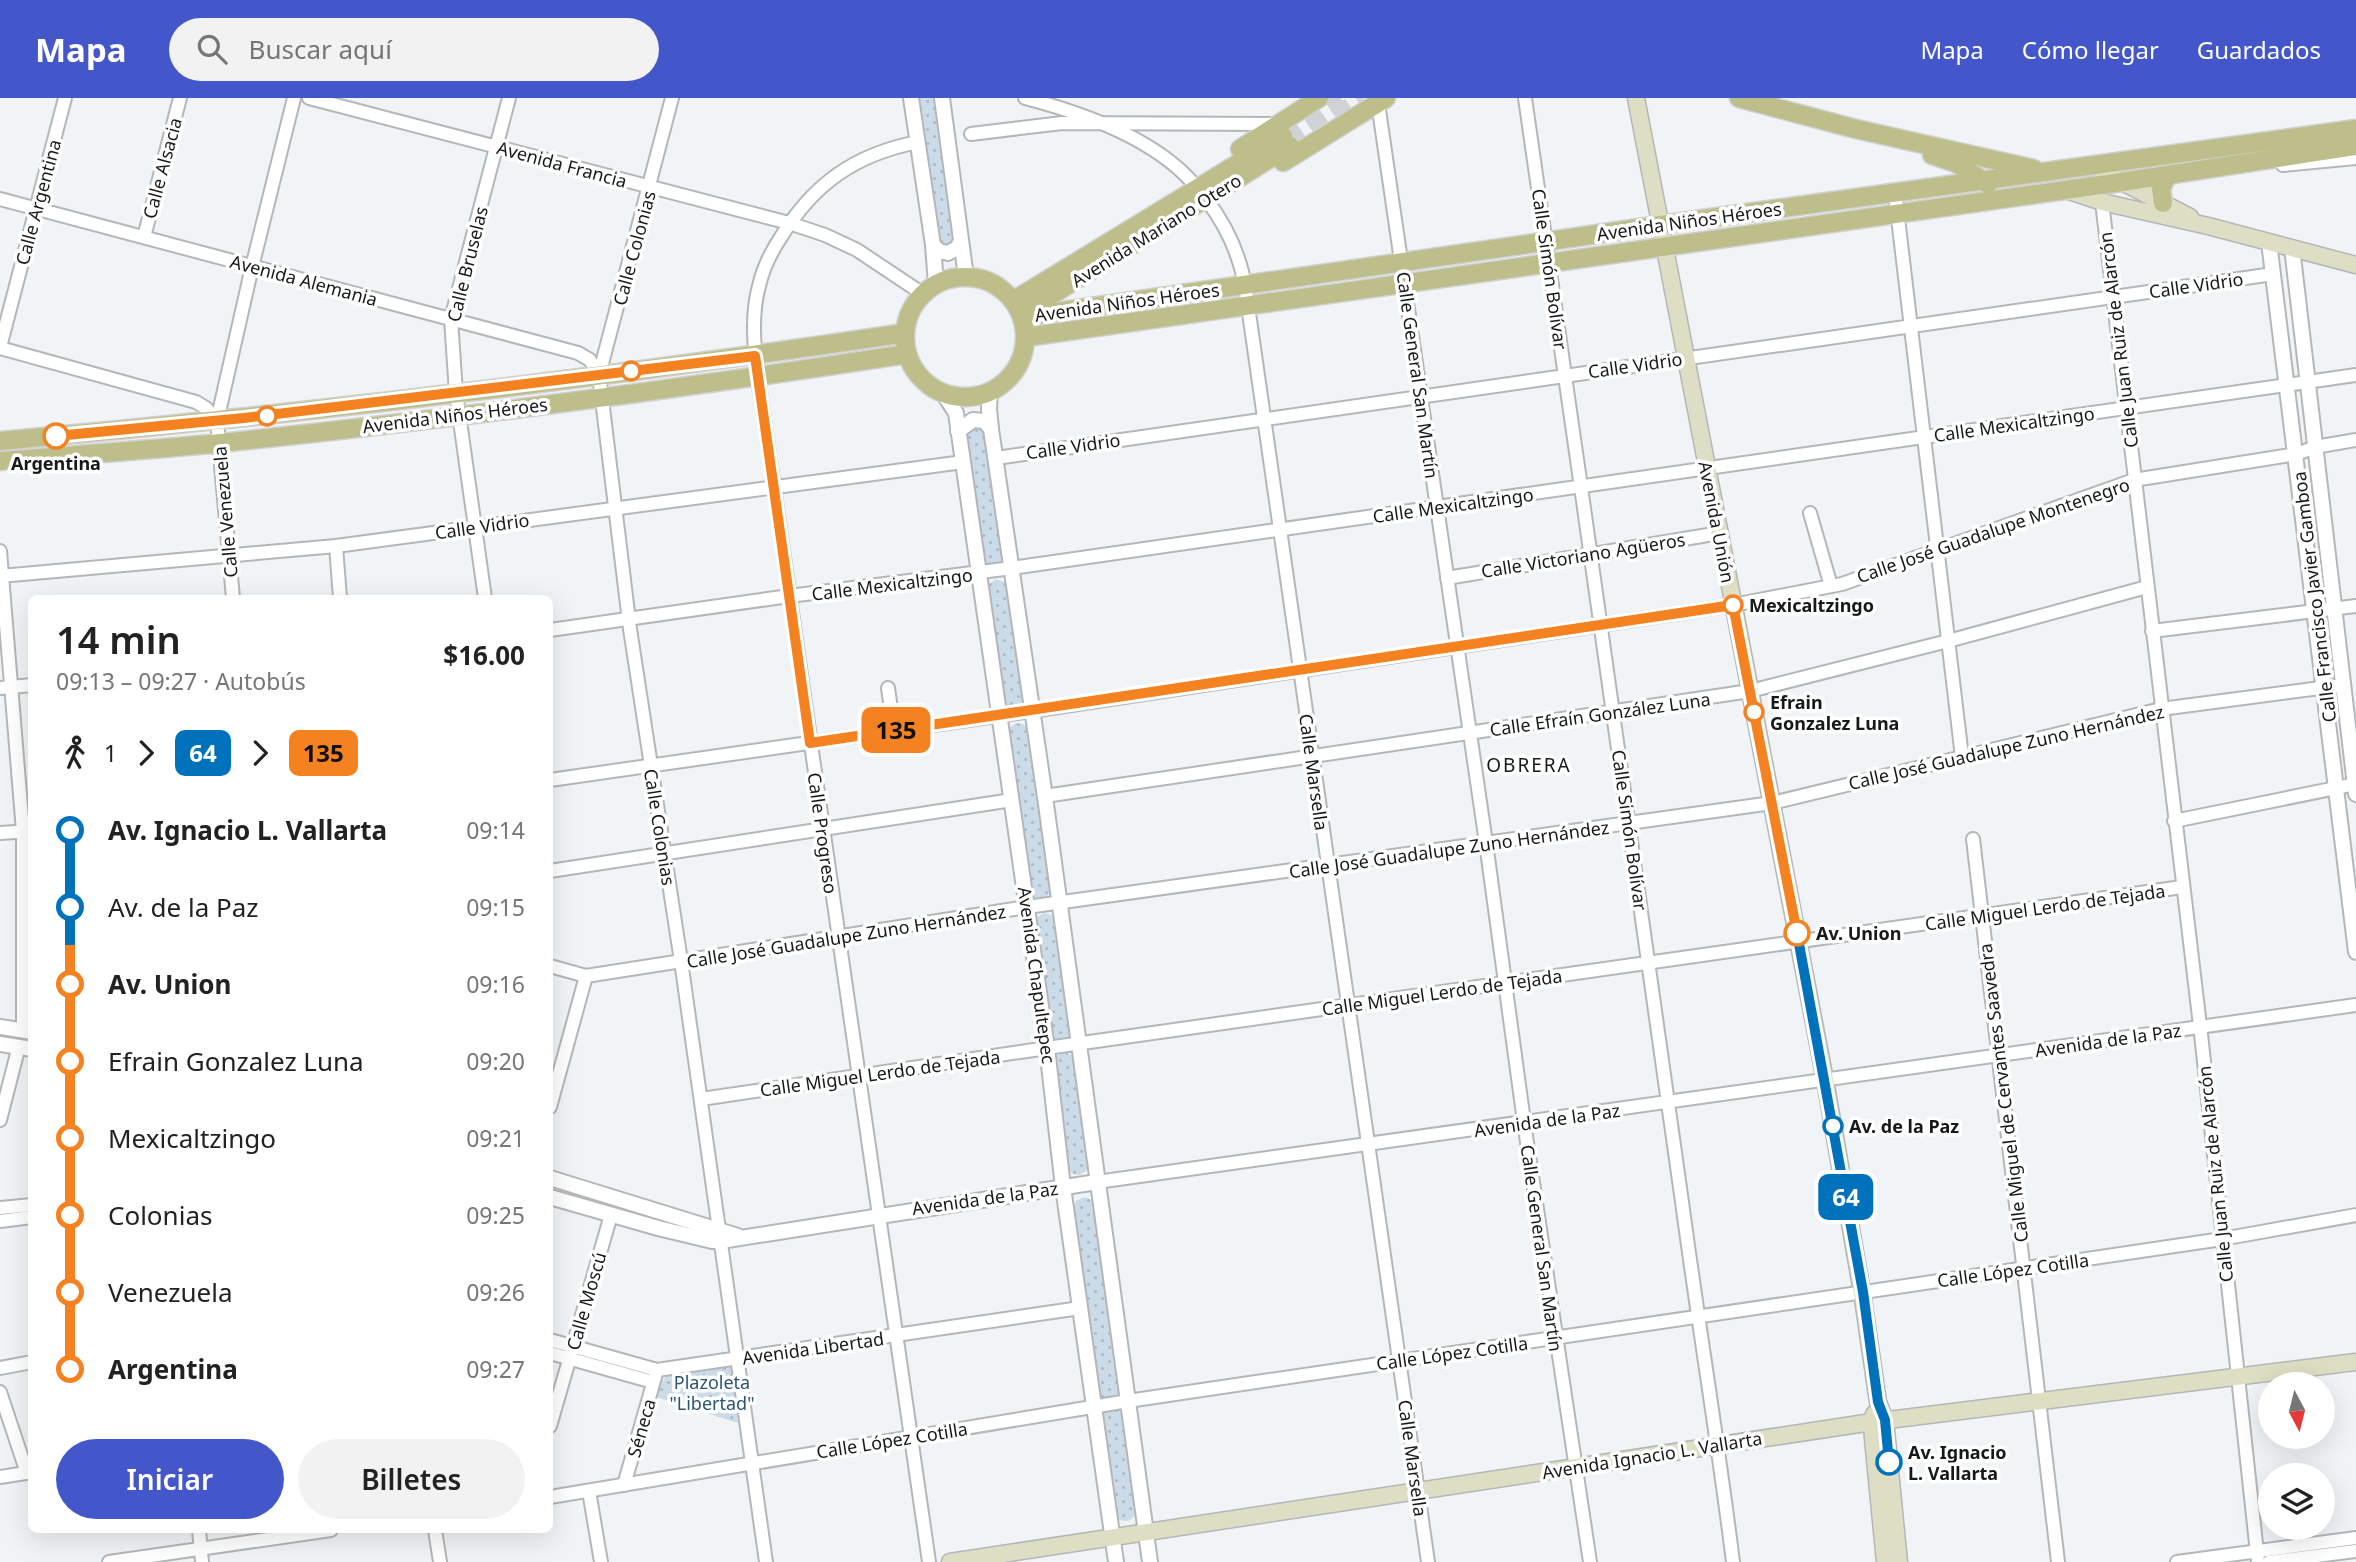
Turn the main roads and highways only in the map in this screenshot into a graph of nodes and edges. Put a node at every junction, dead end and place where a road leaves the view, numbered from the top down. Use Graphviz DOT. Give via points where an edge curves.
graph roads {
  1 [pos="1319,98"];
  2 [pos="1636,98"];
  3 [pos="1739,98"];
  4 [pos="1382,100"];
  5 [pos="1856,129"];
  6 [pos="2356,130"];
  7 [pos="1284,135"];
  8 [pos="2356,146"];
  9 [pos="2094,165"];
  10 [pos="2045,172"];
  11 [pos="2166,175"];
  12 [pos="1984,181"];
  13 [pos="2122,182"];
  14 [pos="1218,184"];
  15 [pos="2064,189"];
  16 [pos="2003,198"];
  17 [pos="2163,203"];
  18 [pos="1660,225"];
  19 [pos="2208,226"];
  20 [pos="1665,248"];
  21 [pos="2356,265"];
  22 [pos="1019,311"];
  23 [pos="905,333"];
  24 [pos="1026,337"];
  25 [pos="907,355"];
  26 [pos="0,441"];
  27 [pos="0,461"];
  28 [pos="2356,1362"];
  29 [pos="1878,1421"];
  30 [pos="1889,1561"];
  31 [pos="950,1562"];
  1 -- 7 [label="main road"];
  2 -- 18 [label="main road, Avenida Unión"];
  3 -- 5 [label="main road"];
  4 -- 14 [label="main road" via="1256,178"];
  5 -- 10 [label="main road"];
  5 -- 12 [label="main road" via="1956,163"];
  6 -- 9 [label="main road, Avenida Niños Héroes"];
  7 -- 14 [label="main road, Avenida Mariano Otero"];
  7 -- 14 [label="main road" via="1237,150"];
  8 -- 11 [label="main road, Avenida Niños Héroes"];
  9 -- 10 [label="main road, Avenida Niños Héroes"];
  9 -- 13 [label="main road"];
  10 -- 12 [label="main road, Avenida Niños Héroes"];
  11 -- 13 [label="main road, Avenida Niños Héroes"];
  11 -- 17 [label="main road"];
  12 -- 16 [label="main road"];
  12 -- 18 [label="main road, Avenida Niños Héroes"];
  13 -- 15 [label="main road, Avenida Niños Héroes"];
  13 -- 17 [label="main road"];
  14 -- 22 [label="main road, Avenida Mariano Otero"];
  15 -- 16 [label="main road, Avenida Niños Héroes"];
  15 -- 19 [label="main road"];
  16 -- 20 [label="main road, Avenida Niños Héroes"];
  17 -- 19 [label="main road"];
  18 -- 20 [label="main road, Avenida Unión"];
  18 -- 22 [label="main road, Avenida Niños Héroes" via="1245,285"];
  19 -- 21 [label="main road"];
  20 -- 24 [label="main road, Avenida Niños Héroes"];
  20 -- 29 [label="main road, Avenida Unión" via="1825,1080 1863,1292"];
  22 -- 23 [label="main road" via="995,285 952,278 930,289 914,305"];
  22 -- 24 [label="main road"];
  23 -- 25 [label="main road"];
  23 -- 26 [label="main road, Avenida Niños Héroes" via="456,393"];
  24 -- 25 [label="main road" via="1016,369 1005,382 967,397 943,393 921,378"];
  25 -- 27 [label="main road, Avenida Niños Héroes" via="459,415 219,443"];
  28 -- 29 [label="main road, Avenida Ignacio L. Vallarta"];
  29 -- 30 [label="main road"];
  29 -- 31 [label="main road, Avenida Ignacio L. Vallarta"];
}
